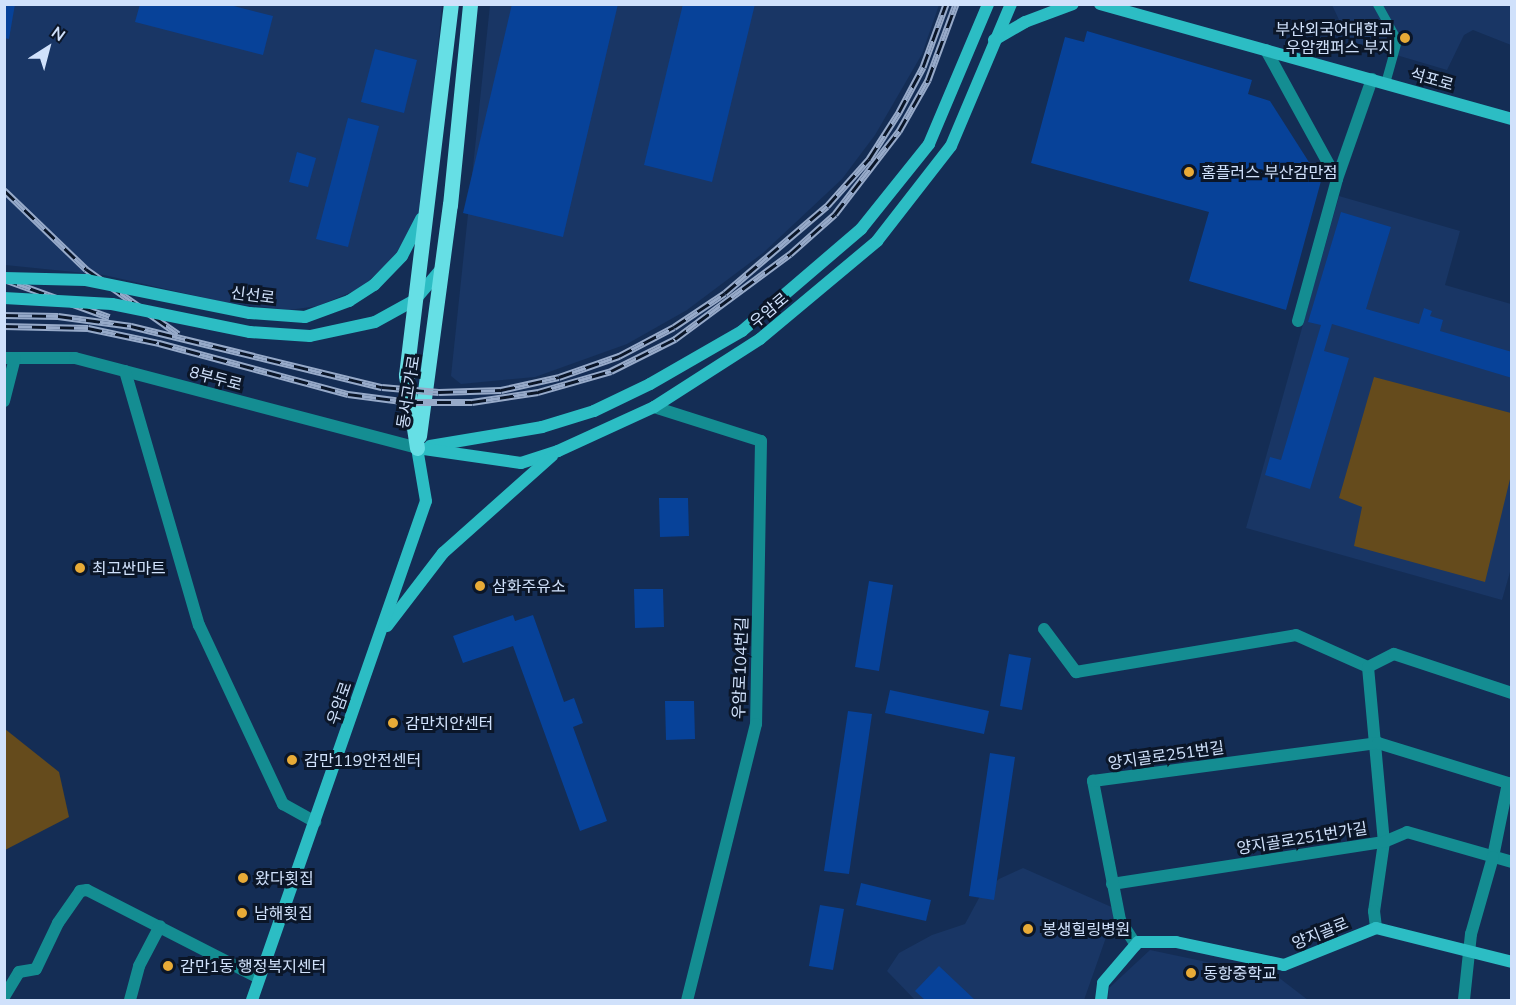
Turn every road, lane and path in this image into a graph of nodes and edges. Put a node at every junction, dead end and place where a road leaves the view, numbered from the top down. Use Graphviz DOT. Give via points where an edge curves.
graph roads {
  1 [pos="451,4"];
  2 [pos="470,4"];
  3 [pos="988,4"];
  4 [pos="1011,4"];
  5 [pos="1072,4"];
  6 [pos="1100,4"];
  7 [pos="1377,4"];
  8 [pos="994,40"];
  9 [pos="1266,50"];
  10 [pos="1379,81"];
  11 [pos="1512,119"];
  12 [pos="1337,179"];
  13 [pos="432,184"];
  14 [pos="443,267"];
  15 [pos="4,278"];
  16 [pos="4,298"];
  17 [pos="415,300"];
  18 [pos="1298,321"];
  19 [pos="10,358"];
  20 [pos="125,371"];
  21 [pos="4,401"];
  22 [pos="654,407"];
  23 [pos="417,448"];
  24 [pos="558,451"];
  25 [pos="1044,629"];
  26 [pos="381,634"];
  27 [pos="1368,667"];
  28 [pos="1512,693"];
  29 [pos="1378,743"];
  30 [pos="315,822"];
  31 [pos="1384,842"];
  32 [pos="1493,857"];
  33 [pos="1512,862"];
  34 [pos="1112,884"];
  35 [pos="160,926"];
  36 [pos="1376,928"];
  37 [pos="1136,945"];
  38 [pos="1468,951"];
  39 [pos="1512,962"];
  40 [pos="259,978"];
  41 [pos="4,997"];
  42 [pos="130,1000"];
  43 [pos="252,1000"];
  44 [pos="687,1000"];
  45 [pos="1101,1000"];
  46 [pos="1464,1000"];
  1 -- 13 [label="main road, 동서고가로"];
  2 -- 14 [label="main road, 동서고가로"];
  3 -- 23 [label="main road, 우암로" via="929,144 861,229 742,332 594,411 542,427"];
  4 -- 8 [label="main road, 우암로"];
  5 -- 8 [label="main road" via="1025,22"];
  6 -- 9 [label="main road, 석포로"];
  7 -- 10 [label="lane" via="1397,40"];
  8 -- 22 [label="main road, 우암로" via="951,146 877,241 760,339"];
  9 -- 10 [label="main road, 석포로"];
  9 -- 12 [label="street"];
  10 -- 11 [label="main road, 석포로"];
  10 -- 12 [label="street"];
  12 -- 18 [label="street"];
  13 -- 15 [label="main road, 신선로, bridge" via="416,233 402,256 374,285 328,311 305,316 250,313 86,280"];
  13 -- 17 [label="main road, 동서고가로"];
  14 -- 17 [label="main road"];
  14 -- 23 [label="main road, 동서고가로"];
  16 -- 17 [label="main road, bridge" via="112,304 250,332 310,336 375,322"];
  17 -- 23 [label="main road, 동서고가로" via="406,375"];
  19 -- 20 [label="street, 8부두로" via="75,358"];
  19 -- 21 [label="street"];
  20 -- 23 [label="street, 8부두로"];
  20 -- 30 [label="street" via="200,625 282,804"];
  22 -- 24 [label="main road, 우암로"];
  22 -- 44 [label="street, 우암로104번길" via="761,441 756,724"];
  23 -- 24 [label="main road, 우암로" via="521,463"];
  23 -- 26 [label="main road, 우암로" via="426,501"];
  24 -- 26 [label="main road" via="443,553"];
  25 -- 27 [label="street" via="1076,672 1296,635"];
  26 -- 30 [label="main road, 우암로"];
  27 -- 28 [label="street" via="1394,654"];
  27 -- 29 [label="street"];
  29 -- 31 [label="street"];
  29 -- 32 [label="street, 양지골로251번길" via="1508,783"];
  29 -- 34 [label="street, 양지골로251번길" via="1093,781"];
  30 -- 40 [label="main road, 우암로"];
  31 -- 32 [label="street, 양지골로251번가길" via="1407,832"];
  31 -- 34 [label="street, 양지골로251번가길"];
  31 -- 36 [label="street" via="1374,911"];
  32 -- 33 [label="street, 양지골로251번가길"];
  32 -- 38 [label="street"];
  34 -- 37 [label="street, 양지골로251번길" via="1120,920"];
  35 -- 40 [label="street"];
  35 -- 41 [label="street" via="100,894 80,891 58,923 36,969 19,972"];
  35 -- 42 [label="street" via="139,966"];
  36 -- 37 [label="main road, 양지골로" via="1284,965 1176,942"];
  36 -- 38 [label="main road"];
  37 -- 45 [label="main road" via="1103,983"];
  38 -- 39 [label="main road"];
  38 -- 46 [label="street"];
  40 -- 43 [label="main road, 우암로"];
}
